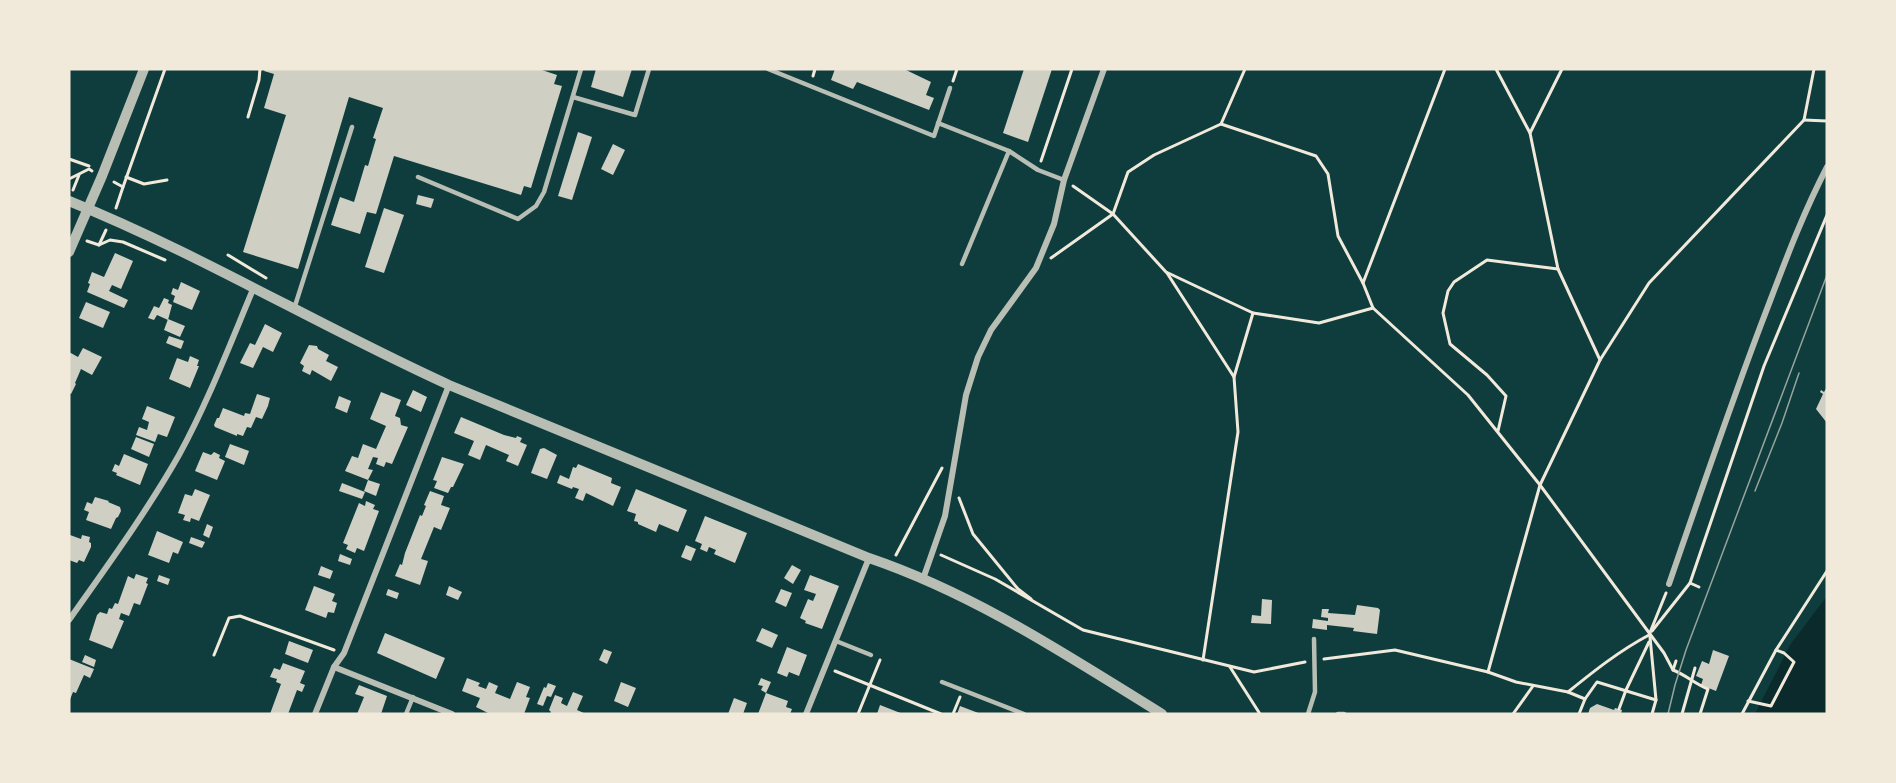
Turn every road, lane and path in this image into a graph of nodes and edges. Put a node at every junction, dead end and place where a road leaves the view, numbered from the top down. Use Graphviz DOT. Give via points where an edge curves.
graph roads {
  1 [pos="144,69"];
  2 [pos="165,69"];
  3 [pos="260,69"];
  4 [pos="581,69"];
  5 [pos="650,69"];
  6 [pos="768,69"];
  7 [pos="1072,69"];
  8 [pos="1104,69"];
  9 [pos="1245,69"];
  10 [pos="1445,69"];
  11 [pos="1496,69"];
  12 [pos="1562,69"];
  13 [pos="1814,69"];
  14 [pos="950,88"];
  15 [pos="573,97"];
  16 [pos="248,117"];
  17 [pos="1804,120"];
  18 [pos="1827,121"];
  19 [pos="938,123"];
  20 [pos="1221,124"];
  21 [pos="352,127"];
  22 [pos="1530,133"];
  23 [pos="1009,151"];
  24 [pos="69,159"];
  25 [pos="89,166"];
  26 [pos="1827,167"];
  27 [pos="1038,170"];
  28 [pos="79,175"];
  29 [pos="126,177"];
  30 [pos="418,177"];
  31 [pos="69,179"];
  32 [pos="167,180"];
  33 [pos="1064,180"];
  34 [pos="123,187"];
  35 [pos="69,201"];
  36 [pos="88,209"];
  37 [pos="1113,214"];
  38 [pos="1827,215"];
  39 [pos="112,219"];
  40 [pos="76,236"];
  41 [pos="69,252"];
  42 [pos="962,264"];
  43 [pos="1036,268"];
  44 [pos="1558,269"];
  45 [pos="1166,272"];
  46 [pos="1363,284"];
  47 [pos="254,288"];
  48 [pos="1373,308"];
  49 [pos="294,309"];
  50 [pos="1253,312"];
  51 [pos="1600,360"];
  52 [pos="1234,377"];
  53 [pos="449,385"];
  54 [pos="1498,432"];
  55 [pos="947,459"];
  56 [pos="952,483"];
  57 [pos="1540,485"];
  58 [pos="934,551"];
  59 [pos="895,557"];
  60 [pos="868,563"];
  61 [pos="1827,571"];
  62 [pos="923,579"];
  63 [pos="1690,583"];
  64 [pos="1669,584"];
  65 [pos="1699,587"];
  66 [pos="1041,607"];
  67 [pos="69,620"];
  68 [pos="1649,635"];
  69 [pos="1314,639"];
  70 [pos="1650,640"];
  71 [pos="836,641"];
  72 [pos="1776,650"];
  73 [pos="344,653"];
  74 [pos="214,655"];
  75 [pos="871,655"];
  76 [pos="880,658"];
  77 [pos="1203,660"];
  78 [pos="1314,660"];
  79 [pos="1676,661"];
  80 [pos="1230,666"];
  81 [pos="334,667"];
  82 [pos="1695,668"];
  83 [pos="1673,670"];
  84 [pos="1488,672"];
  85 [pos="838,673"];
  86 [pos="1691,680"];
  87 [pos="942,682"];
  88 [pos="869,686"];
  89 [pos="1533,686"];
  90 [pos="1626,690"];
  91 [pos="1568,692"];
  92 [pos="412,698"];
  93 [pos="1585,699"];
  94 [pos="1656,700"];
  95 [pos="1748,701"];
  96 [pos="1619,709"];
  97 [pos="315,714"];
  98 [pos="406,714"];
  99 [pos="452,714"];
  100 [pos="806,714"];
  101 [pos="858,714"];
  102 [pos="941,714"];
  103 [pos="1024,714"];
  104 [pos="1162,714"];
  105 [pos="1260,714"];
  106 [pos="1308,714"];
  107 [pos="1338,714"];
  108 [pos="1344,714"];
  109 [pos="1513,714"];
  110 [pos="1579,714"];
  111 [pos="1652,714"];
  112 [pos="1682,714"];
  113 [pos="1698,714"];
  114 [pos="1742,714"];
  1 -- 36 [label="street"];
  2 -- 29 [label="path"];
  3 -- 16 [label="path"];
  4 -- 15 [label="lane"];
  5 -- 15 [label="lane" via="635,115"];
  6 -- 19 [label="lane" via="934,136"];
  7 -- 27 [label="path"];
  8 -- 33 [label="street"];
  9 -- 20 [label="path"];
  10 -- 46 [label="path"];
  11 -- 22 [label="path"];
  12 -- 22 [label="path"];
  13 -- 17 [label="path"];
  14 -- 19 [label="lane"];
  15 -- 30 [label="lane" via="544,192 536,206 518,219"];
  17 -- 18 [label="path"];
  17 -- 51 [label="path" via="1649,283"];
  19 -- 23 [label="lane"];
  20 -- 37 [label="path" via="1128,171"];
  20 -- 46 [label="path" via="1316,156 1328,174 1338,236"];
  21 -- 49 [label="lane"];
  22 -- 44 [label="path"];
  23 -- 27 [label="lane"];
  23 -- 42 [label="lane"];
  24 -- 25 [label="path"];
  26 -- 64 [label="street" via="1783,265"];
  27 -- 33 [label="lane"];
  28 -- 31 [label="path"];
  29 -- 32 [label="path" via="144,184"];
  29 -- 34 [label="path"];
  33 -- 37 [label="path"];
  33 -- 43 [label="street" via="1054,225"];
  35 -- 36 [label="street"];
  36 -- 39 [label="street"];
  36 -- 40 [label="street"];
  37 -- 43 [label="path"];
  37 -- 45 [label="path"];
  38 -- 63 [label="path" via="1764,366"];
  39 -- 40 [label="path" via="99,245"];
  39 -- 47 [label="street"];
  40 -- 41 [label="street"];
  43 -- 56 [label="street" via="991,330 978,357 966,395"];
  44 -- 51 [label="path"];
  44 -- 54 [label="path" via="1487,260 1454,282 1448,291 1443,313 1450,344 1506,396"];
  45 -- 50 [label="path"];
  45 -- 52 [label="path"];
  46 -- 48 [label="path"];
  47 -- 49 [label="street"];
  47 -- 67 [label="street" via="180,454 145,512"];
  48 -- 50 [label="path" via="1319,323"];
  48 -- 54 [label="path" via="1468,395"];
  49 -- 53 [label="street"];
  50 -- 52 [label="path"];
  51 -- 57 [label="path"];
  52 -- 77 [label="path" via="1238,432"];
  53 -- 60 [label="street"];
  53 -- 73 [label="street"];
  54 -- 57 [label="path"];
  55 -- 59 [label="path"];
  56 -- 58 [label="street"];
  56 -- 66 [label="path" via="974,534 1018,589"];
  57 -- 68 [label="path"];
  57 -- 84 [label="path"];
  58 -- 62 [label="street"];
  58 -- 66 [label="path" via="995,579"];
  60 -- 62 [label="street"];
  60 -- 71 [label="street"];
  61 -- 72 [label="path"];
  62 -- 104 [label="street" via="1031,633"];
  63 -- 65 [label="path"];
  63 -- 68 [label="path"];
  64 -- 68 [label="path"];
  66 -- 77 [label="path" via="1083,630"];
  68 -- 70 [label="path"];
  68 -- 83 [label="path"];
  68 -- 91 [label="path" via="1602,664"];
  69 -- 78 [label="lane"];
  70 -- 90 [label="path"];
  70 -- 94 [label="path"];
  71 -- 75 [label="lane"];
  71 -- 100 [label="street"];
  72 -- 95 [label="path"];
  72 -- 95 [label="path" via="1794,662 1771,706"];
  73 -- 74 [label="path" via="240,616 228,618"];
  73 -- 81 [label="street"];
  76 -- 88 [label="path"];
  77 -- 80 [label="path"];
  78 -- 80 [label="path" via="1254,672"];
  78 -- 84 [label="path" via="1395,650"];
  78 -- 106 [label="lane" via="1315,692"];
  79 -- 83 [label="path"];
  80 -- 105 [label="path"];
  81 -- 92 [label="street"];
  81 -- 97 [label="street"];
  82 -- 86 [label="path"];
  83 -- 86 [label="path"];
  84 -- 89 [label="path"];
  85 -- 88 [label="path"];
  86 -- 112 [label="path"];
  86 -- 113 [label="path" via="1708,689"];
  87 -- 103 [label="lane"];
  88 -- 101 [label="path"];
  88 -- 102 [label="path"];
  89 -- 91 [label="path"];
  89 -- 109 [label="path"];
  90 -- 93 [label="path" via="1598,682"];
  90 -- 94 [label="path"];
  90 -- 96 [label="path"];
  91 -- 93 [label="path"];
  92 -- 98 [label="lane"];
  92 -- 99 [label="street"];
  93 -- 110 [label="path"];
  94 -- 111 [label="path"];
  95 -- 114 [label="path"];
  107 -- 108 [label="lane"];
}
